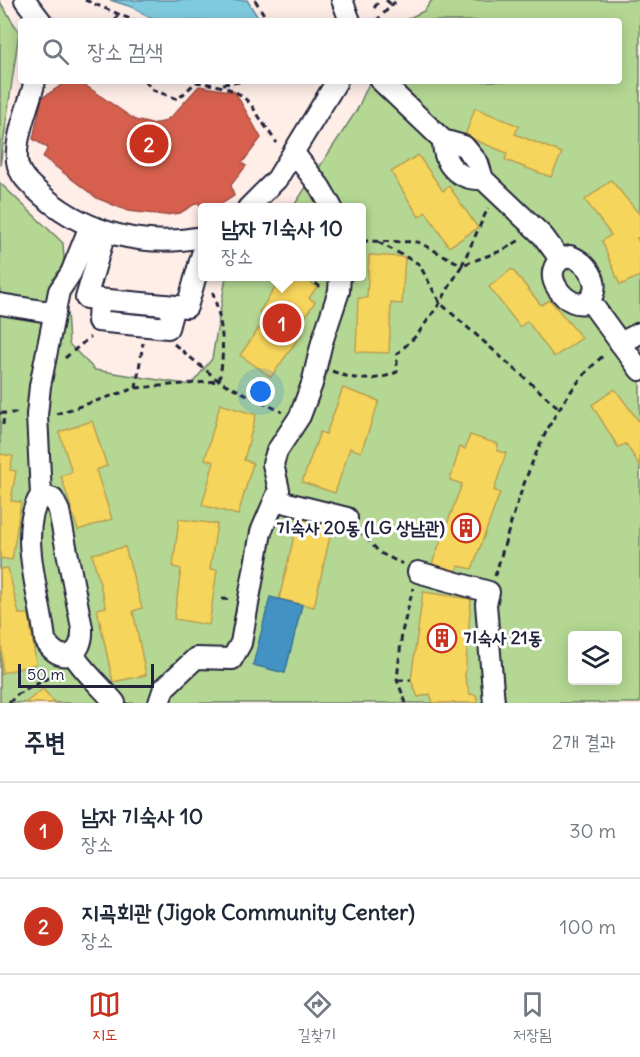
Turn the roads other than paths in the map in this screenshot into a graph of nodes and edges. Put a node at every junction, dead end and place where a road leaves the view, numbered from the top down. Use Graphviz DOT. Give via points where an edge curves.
graph roads {
  1 [pos="25,0"];
  2 [pos="342,0"];
  3 [pos="39,18"];
  4 [pos="350,18"];
  5 [pos="34,84"];
  6 [pos="334,84"];
  7 [pos="384,84"];
  8 [pos="294,153"];
  9 [pos="252,203"];
  10 [pos="330,203"];
  11 [pos="97,229"];
  12 [pos="198,238"];
  13 [pos="560,259"];
  14 [pos="198,267"];
  15 [pos="340,281"];
  16 [pos="99,299"];
  17 [pos="589,300"];
  18 [pos="0,304"];
  19 [pos="174,306"];
  20 [pos="55,313"];
  21 [pos="640,333"];
  22 [pos="620,343"];
  23 [pos="640,370"];
  24 [pos="41,495"];
  25 [pos="275,500"];
  26 [pos="347,518"];
  27 [pos="418,572"];
  28 [pos="73,654"];
  29 [pos="115,703"];
  30 [pos="159,703"];
  31 [pos="494,703"];
  1 -- 3 [label="lane"];
  2 -- 4 [label="lane"];
  5 -- 11 [label="lane" via="18,144 21,174 66,216"];
  6 -- 8 [label="lane"];
  7 -- 13 [label="lane" via="443,140 464,146 490,184"];
  8 -- 9 [label="lane" via="277,179"];
  8 -- 10 [label="lane"];
  11 -- 12 [label="lane" via="160,239"];
  11 -- 16 [label="lane" via="86,298"];
  11 -- 20 [label="lane" via="59,291"];
  13 -- 17 [label="lane" via="570,256 587,267 594,277"];
  13 -- 17 [label="lane" via="552,273 555,285 573,303"];
  14 -- 19 [label="lane" via="186,307"];
  15 -- 25 [label="lane" via="297,420 273,464 279,490"];
  16 -- 19 [label="lane"];
  16 -- 19 [label="lane" via="98,321 168,328"];
  17 -- 22 [label="lane"];
  18 -- 20 [label="lane"];
  20 -- 24 [label="lane" via="37,420"];
  21 -- 22 [label="lane"];
  22 -- 23 [label="lane"];
  24 -- 28 [label="lane" via="53,499 59,511 82,628 79,646"];
  24 -- 28 [label="lane" via="29,519 45,640 58,654"];
  25 -- 26 [label="lane"];
  25 -- 30 [label="lane" via="255,552 241,643 232,659 196,658 164,688"];
  27 -- 31 [label="lane" via="489,592 486,604"];
  28 -- 29 [label="lane"];
}
